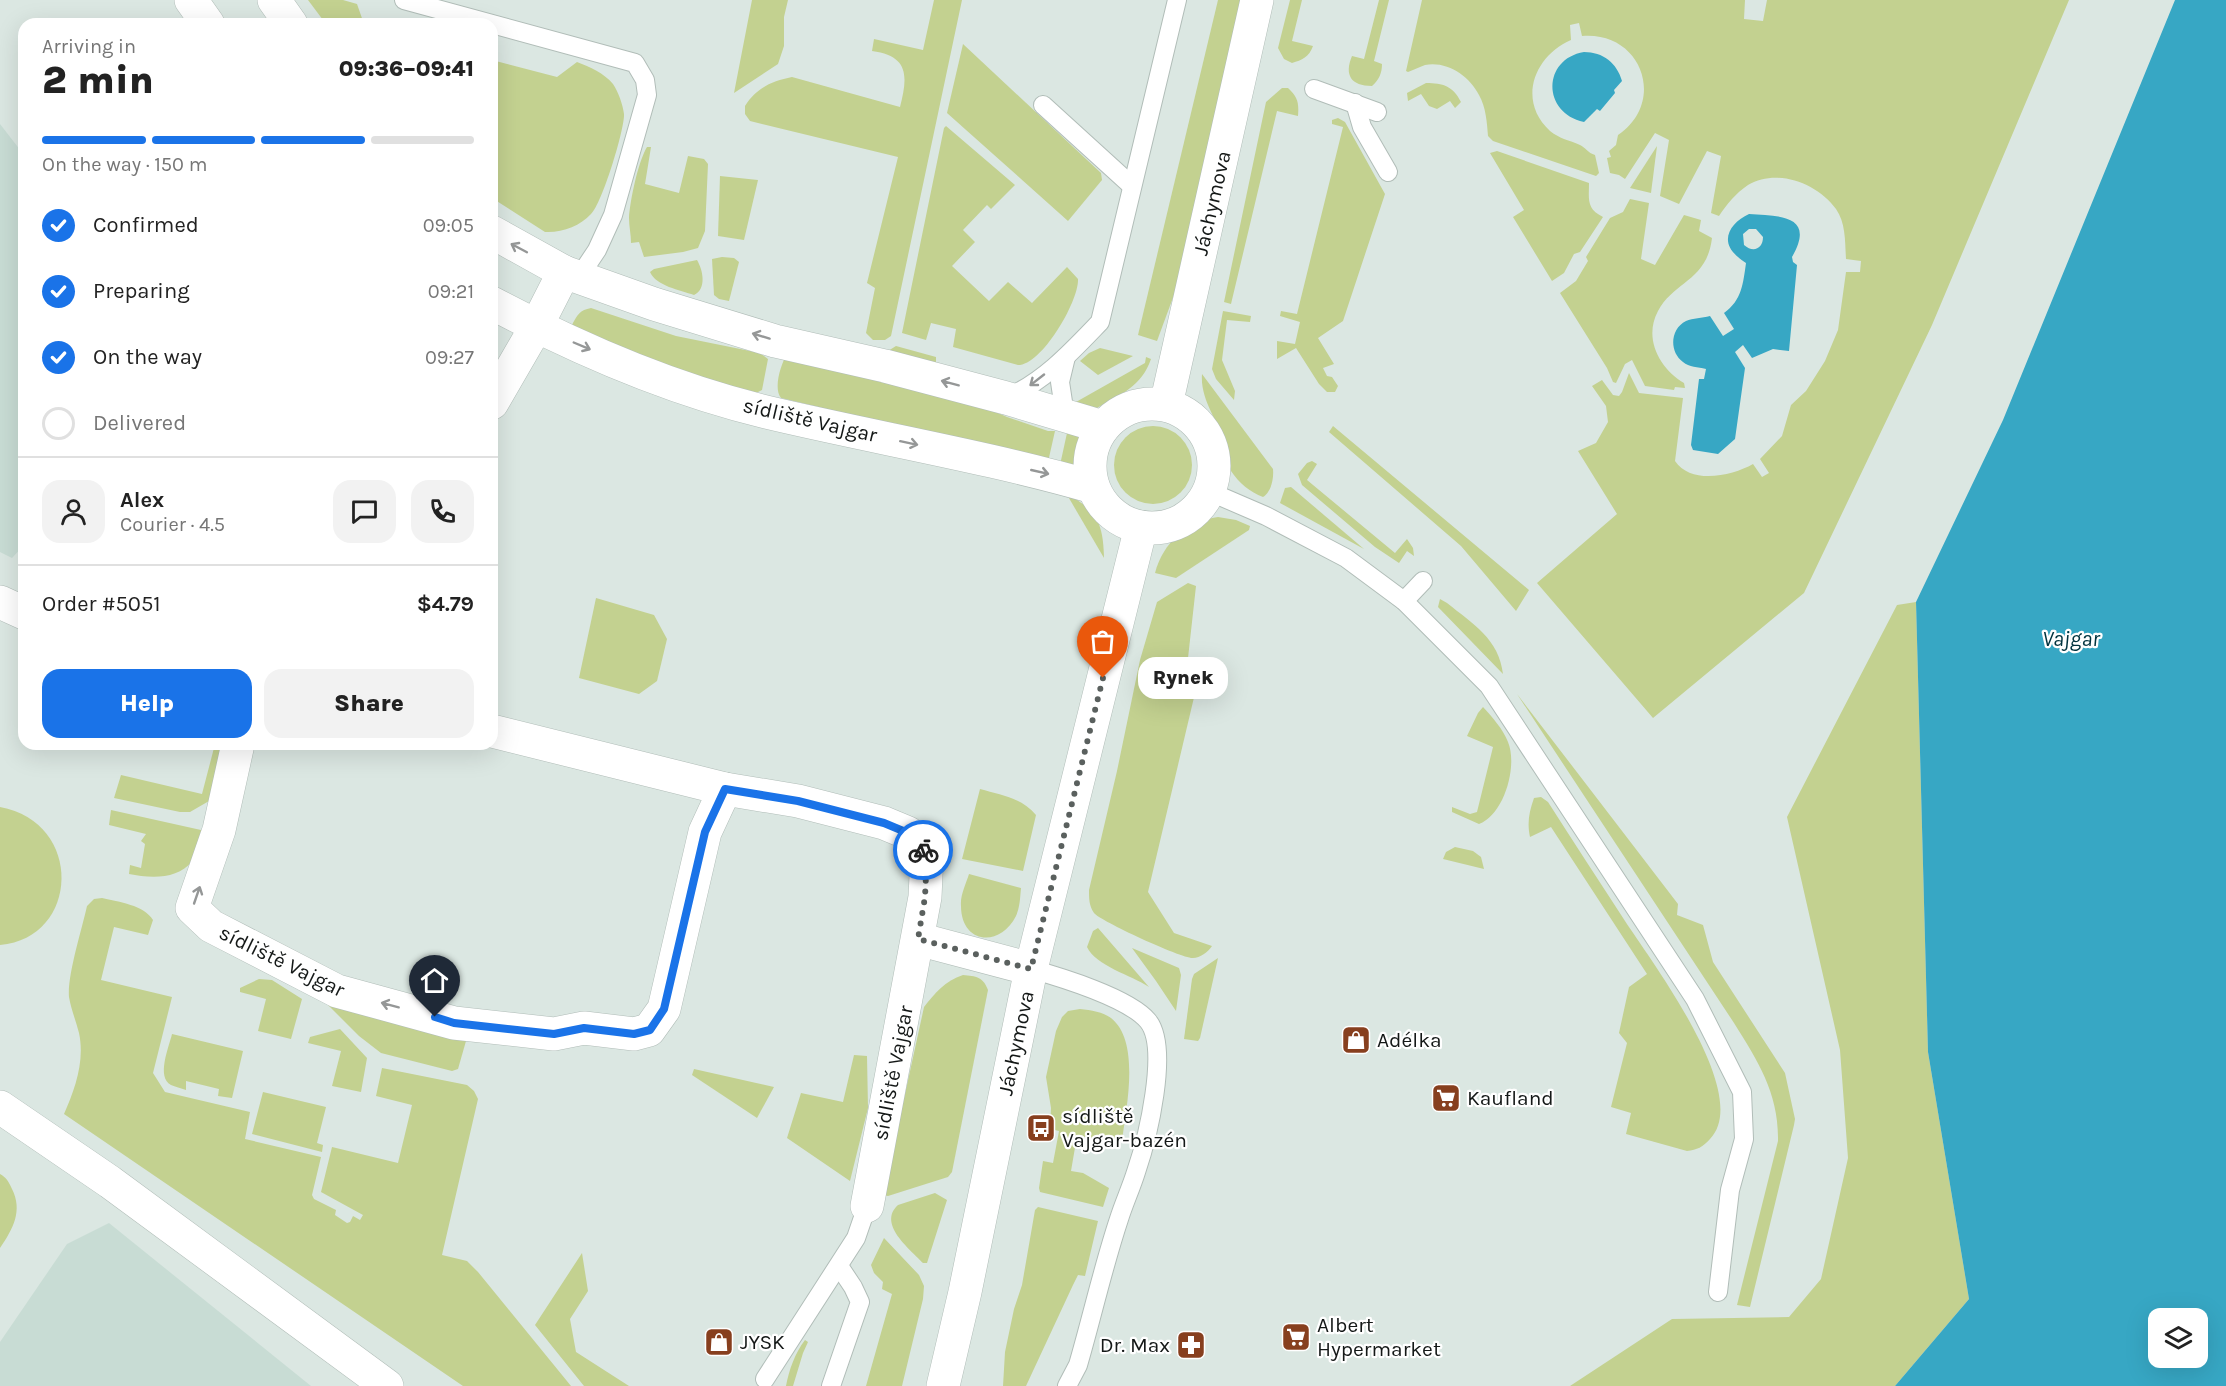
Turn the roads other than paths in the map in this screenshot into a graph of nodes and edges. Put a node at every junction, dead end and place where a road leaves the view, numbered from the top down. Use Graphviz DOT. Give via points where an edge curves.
graph roads {
  1 [pos="191,0"];
  2 [pos="274,0"];
  3 [pos="404,0"];
  4 [pos="1177,0"];
  5 [pos="1257,0"];
  6 [pos="204,18"];
  7 [pos="287,18"];
  8 [pos="470,18"];
  9 [pos="498,26"];
  10 [pos="1314,89"];
  11 [pos="1355,103"];
  12 [pos="1043,105"];
  13 [pos="1377,111"];
  14 [pos="1388,172"];
  15 [pos="1132,186"];
  16 [pos="498,235"];
  17 [pos="571,274"];
  18 [pos="498,306"];
  19 [pos="536,327"];
  20 [pos="1066,357"];
  21 [pos="498,393"];
  22 [pos="1006,398"];
  23 [pos="1166,405"];
  24 [pos="1065,415"];
  25 [pos="1103,427"];
  26 [pos="1093,487"];
  27 [pos="1208,491"];
  28 [pos="1141,527"];
  29 [pos="1423,581"];
  30 [pos="1404,601"];
  31 [pos="0,602"];
  32 [pos="18,610"];
  33 [pos="498,732"];
  34 [pos="237,750"];
  35 [pos="725,789"];
  36 [pos="918,939"];
  37 [pos="1031,969"];
  38 [pos="0,1107"];
  39 [pos="867,1206"];
  40 [pos="839,1266"];
  41 [pos="1718,1292"];
  42 [pos="765,1379"];
  43 [pos="387,1386"];
  44 [pos="831,1386"];
  45 [pos="943,1386"];
  46 [pos="1067,1386"];
  1 -- 6 [label="street"];
  2 -- 7 [label="street"];
  3 -- 8 [label="lane"];
  4 -- 15 [label="lane"];
  5 -- 23 [label="street, Jáchymova"];
  9 -- 17 [label="lane" via="635,63 645,80 647,96 614,215 597,250"];
  10 -- 11 [label="lane"];
  11 -- 13 [label="lane"];
  11 -- 14 [label="lane" via="1362,127"];
  12 -- 15 [label="lane"];
  15 -- 20 [label="lane" via="1100,322"];
  17 -- 16 [label="street, one-way"];
  17 -- 19 [label="street"];
  22 -- 17 [label="street, one-way" via="776,341"];
  18 -- 19 [label="street, sídliště Vajgar"];
  19 -- 21 [label="street"];
  19 -- 26 [label="street, sídliště Vajgar, one-way" via="663,381 764,411"];
  20 -- 22 [label="lane, one-way" via="1022,391"];
  20 -- 24 [label="lane" via="1060,382"];
  22 -- 24 [label="street"];
  23 -- 25 [label="street" via="1138,405 1113,417"];
  23 -- 27 [label="street" via="1193,420 1210,445 1213,476"];
  24 -- 25 [label="street"];
  25 -- 26 [label="street" via="1092,450"];
  26 -- 28 [label="street" via="1112,514"];
  27 -- 28 [label="street" via="1202,503 1181,520 1155,528"];
  27 -- 30 [label="lane" via="1346,558"];
  28 -- 37 [label="street, Jáchymova"];
  29 -- 30 [label="lane"];
  30 -- 41 [label="lane" via="1489,686 1695,999 1742,1092 1744,1139 1730,1190"];
  31 -- 32 [label="street"];
  33 -- 35 [label="street, sídliště Vajgar"];
  35 -- 34 [label="street, sídliště Vajgar, one-way" via="705,832 664,1009 650,1030 634,1034 584,1028 554,1034 454,1023 337,991 211,926 192,908 219,830"];
  35 -- 36 [label="street, sídliště Vajgar" via="798,801 908,833 927,854"];
  36 -- 37 [label="street"];
  36 -- 39 [label="street, sídliště Vajgar"];
  37 -- 45 [label="street, Jáchymova"];
  37 -- 46 [label="lane" via="1102,993 1133,1010 1148,1021 1157,1043 1155,1097 1137,1171 1078,1365"];
  38 -- 43 [label="street" via="110,1182"];
  39 -- 40 [label="lane" via="856,1239"];
  40 -- 42 [label="lane"];
  40 -- 44 [label="lane" via="860,1302"];
}
